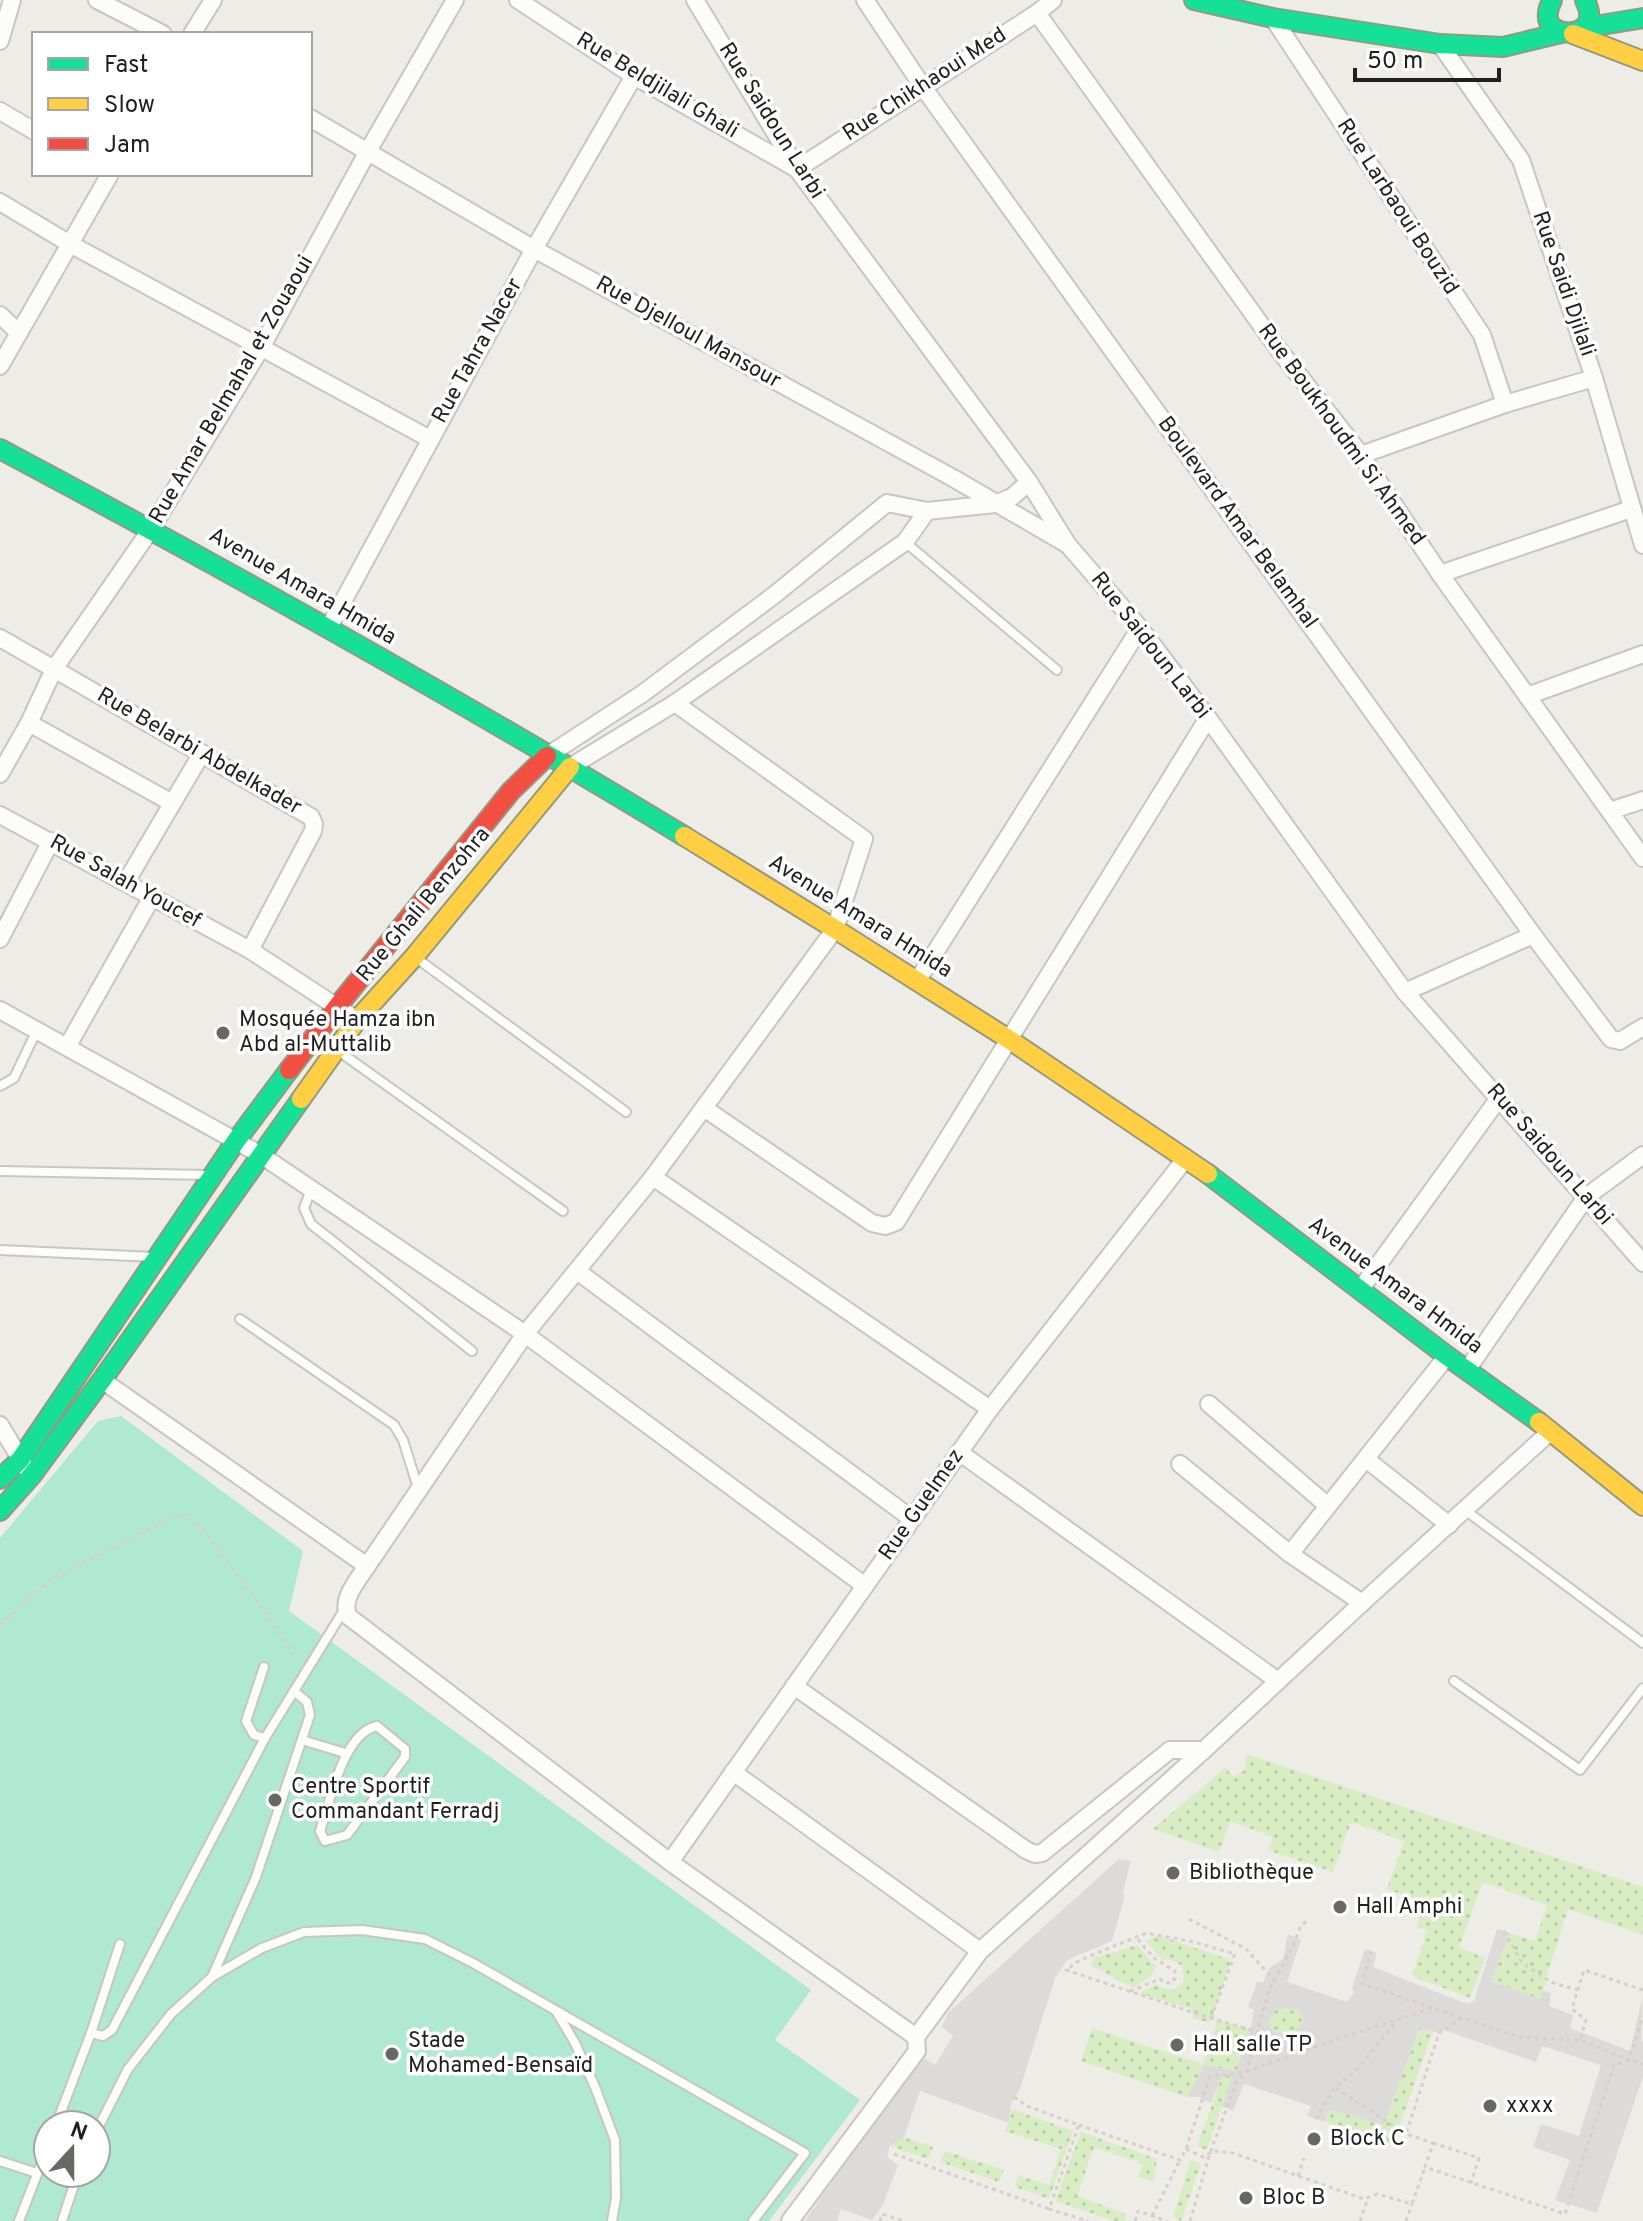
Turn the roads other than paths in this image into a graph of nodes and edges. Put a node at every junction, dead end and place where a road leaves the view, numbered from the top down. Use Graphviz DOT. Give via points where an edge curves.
graph roads {
  1 [pos="12,0"];
  2 [pos="97,0"];
  3 [pos="213,0"];
  4 [pos="455,0"];
  5 [pos="518,0"];
  6 [pos="695,0"];
  7 [pos="865,0"];
  8 [pos="1053,0"];
  9 [pos="1194,0"];
  10 [pos="1552,0"];
  11 [pos="1585,0"];
  12 [pos="1037,13"];
  13 [pos="1273,18"];
  14 [pos="1643,18"];
  15 [pos="159,32"];
  16 [pos="193,32"];
  17 [pos="1572,32"];
  18 [pos="0,41"];
  19 [pos="1440,44"];
  20 [pos="1643,61"];
  21 [pos="634,76"];
  22 [pos="923,87"];
  23 [pos="0,111"];
  24 [pos="312,119"];
  25 [pos="32,130"];
  26 [pos="368,151"];
  27 [pos="797,169"];
  28 [pos="108,176"];
  29 [pos="0,202"];
  30 [pos="70,244"];
  31 [pos="534,249"];
  32 [pos="0,315"];
  33 [pos="19,333"];
  34 [pos="261,348"];
  35 [pos="0,366"];
  36 [pos="1594,378"];
  37 [pos="1505,404"];
  38 [pos="430,439"];
  39 [pos="0,449"];
  40 [pos="1361,455"];
  41 [pos="1029,482"];
  42 [pos="995,504"];
  43 [pos="1631,509"];
  44 [pos="927,511"];
  45 [pos="151,529"];
  46 [pos="905,542"];
  47 [pos="1068,545"];
  48 [pos="1643,545"];
  49 [pos="1440,574"];
  50 [pos="1140,628"];
  51 [pos="328,629"];
  52 [pos="0,638"];
  53 [pos="1643,654"];
  54 [pos="54,669"];
  55 [pos="1057,670"];
  56 [pos="1527,696"];
  57 [pos="675,703"];
  58 [pos="1208,718"];
  59 [pos="29,723"];
  60 [pos="202,753"];
  61 [pos="547,756"];
  62 [pos="570,767"];
  63 [pos="0,774"];
  64 [pos="1643,800"];
  65 [pos="172,803"];
  66 [pos="1610,811"];
  67 [pos="0,815"];
  68 [pos="51,841"];
  69 [pos="1643,858"];
  70 [pos="126,882"];
  71 [pos="152,897"];
  72 [pos="835,929"];
  73 [pos="1533,935"];
  74 [pos="0,939"];
  75 [pos="250,950"];
  76 [pos="414,957"];
  77 [pos="917,981"];
  78 [pos="1405,992"];
  79 [pos="337,1007"];
  80 [pos="0,1010"];
  81 [pos="357,1020"];
  82 [pos="1643,1027"];
  83 [pos="37,1030"];
  84 [pos="1010,1040"];
  85 [pos="67,1047"];
  86 [pos="336,1049"];
  87 [pos="0,1086"];
  88 [pos="1499,1098"];
  89 [pos="704,1108"];
  90 [pos="626,1112"];
  91 [pos="236,1141"];
  92 [pos="261,1155"];
  93 [pos="1643,1155"];
  94 [pos="1186,1158"];
  95 [pos="0,1171"];
  96 [pos="213,1175"];
  97 [pos="653,1177"];
  98 [pos="311,1189"];
  99 [pos="1586,1197"];
  100 [pos="563,1211"];
  101 [pos="0,1250"];
  102 [pos="157,1257"];
  103 [pos="1643,1263"];
  104 [pos="577,1271"];
  105 [pos="1360,1290"];
  106 [pos="240,1319"];
  107 [pos="525,1334"];
  108 [pos="472,1351"];
  109 [pos="1447,1356"];
  110 [pos="1467,1370"];
  111 [pos="102,1380"];
  112 [pos="1209,1404"];
  113 [pos="990,1409"];
  114 [pos="0,1425"];
  115 [pos="1551,1431"];
  116 [pos="959,1452"];
  117 [pos="1366,1459"];
  118 [pos="20,1460"];
  119 [pos="1180,1464"];
  120 [pos="32,1475"];
  121 [pos="0,1479"];
  122 [pos="419,1490"];
  123 [pos="1642,1505"];
  124 [pos="1328,1506"];
  125 [pos="1465,1510"];
  126 [pos="0,1511"];
  127 [pos="912,1519"];
  128 [pos="1449,1525"];
  129 [pos="1290,1554"];
  130 [pos="367,1566"];
  131 [pos="865,1586"];
  132 [pos="1362,1603"];
  133 [pos="345,1609"];
  134 [pos="1643,1643"];
  135 [pos="264,1667"];
  136 [pos="1278,1681"];
  137 [pos="1454,1681"];
  138 [pos="794,1686"];
  139 [pos="1643,1688"];
  140 [pos="294,1691"];
  141 [pos="265,1738"];
  142 [pos="302,1740"];
  143 [pos="1204,1750"];
  144 [pos="345,1753"];
  145 [pos="733,1772"];
  146 [pos="670,1862"];
  147 [pos="120,1944"];
  148 [pos="980,1951"];
  149 [pos="212,1977"];
  150 [pos="556,2010"];
  151 [pos="91,2033"];
  152 [pos="916,2037"];
  153 [pos="62,2109"];
  154 [pos="108,2109"];
  155 [pos="0,2161"];
  156 [pos="32,2171"];
  157 [pos="32,2186"];
  158 [pos="73,2189"];
  159 [pos="19,2221"];
  160 [pos="62,2221"];
  161 [pos="612,2221"];
  162 [pos="753,2221"];
  163 [pos="790,2221"];
  1 -- 18 [label="street"];
  2 -- 15 [label="street"];
  3 -- 16 [label="street"];
  4 -- 26 [label="street, Rue Amar Belmahal et Zouaoui"];
  5 -- 21 [label="street, Rue Beldjilali Ghali"];
  6 -- 27 [label="street, Rue Saidoun Larbi"];
  7 -- 22 [label="street, Boulevard Amar Belamhal"];
  8 -- 12 [label="street, Rue Chikhaoui Med"];
  9 -- 13 [label="main road"];
  10 -- 17 [label="main road" via="1548,17 1554,29"];
  11 -- 17 [label="main road" via="1589,18"];
  12 -- 22 [label="street, Rue Chikhaoui Med"];
  12 -- 40 [label="street, Rue Boukhoudmi Si Ahmed" via="1269,337"];
  13 -- 19 [label="main road"];
  13 -- 37 [label="street, Rue Larbaoui Bouzid" via="1482,335"];
  14 -- 17 [label="main road"];
  17 -- 19 [label="main road" via="1503,47"];
  17 -- 20 [label="main road"];
  19 -- 36 [label="street, Rue Saidi Djilali" via="1521,160"];
  21 -- 27 [label="street, Rue Beldjilali Ghali"];
  21 -- 31 [label="street, Rue Tahra Nacer"];
  22 -- 27 [label="street, Rue Chikhaoui Med"];
  22 -- 73 [label="street, Boulevard Amar Belamhal"];
  23 -- 25 [label="street"];
  24 -- 26 [label="street, Rue Djelloul Mansour"];
  26 -- 31 [label="street, Rue Djelloul Mansour"];
  26 -- 34 [label="street, Rue Amar Belmahal et Zouaoui"];
  27 -- 41 [label="street, Rue Saidoun Larbi"];
  28 -- 30 [label="street"];
  29 -- 30 [label="street"];
  30 -- 33 [label="street"];
  30 -- 34 [label="street"];
  31 -- 38 [label="street, Rue Tahra Nacer"];
  31 -- 42 [label="street, Rue Djelloul Mansour"];
  32 -- 33 [label="street"];
  33 -- 35 [label="street"];
  34 -- 38 [label="street"];
  34 -- 45 [label="street, Rue Amar Belmahal et Zouaoui"];
  36 -- 37 [label="street"];
  36 -- 43 [label="street, Rue Saidi Djilali"];
  37 -- 40 [label="street"];
  38 -- 51 [label="street, Rue Tahra Nacer"];
  39 -- 45 [label="main road, Avenue Amara Hmida"];
  40 -- 49 [label="street, Rue Boukhoudmi Si Ahmed"];
  41 -- 42 [label="street"];
  41 -- 47 [label="street, Rue Saidoun Larbi"];
  42 -- 44 [label="street, Rue Ghali Benzohra"];
  42 -- 47 [label="street, Rue Djelloul Mansour"];
  43 -- 48 [label="street, Rue Saidi Djilali"];
  43 -- 49 [label="street"];
  44 -- 46 [label="street, Rue Ghali Benzohra"];
  44 -- 61 [label="street, Rue Ghali Benzohra" via="887,503 642,694"];
  45 -- 51 [label="main road, Avenue Amara Hmida"];
  45 -- 54 [label="street, Rue Amar Belmahal et Zouaoui"];
  46 -- 55 [label="lane"];
  46 -- 57 [label="street, Rue Ghali Benzohra"];
  47 -- 50 [label="street, Rue Saidoun Larbi"];
  49 -- 56 [label="street, Rue Boukhoudmi Si Ahmed"];
  50 -- 58 [label="street, Rue Saidoun Larbi"];
  50 -- 77 [label="street"];
  51 -- 61 [label="main road, Avenue Amara Hmida"];
  52 -- 54 [label="street, Rue Belarbi Abdelkader"];
  53 -- 56 [label="street"];
  54 -- 59 [label="street, Rue Amar Belmahal et Zouaoui"];
  54 -- 60 [label="street, Rue Belarbi Abdelkader"];
  56 -- 66 [label="street, Rue Boukhoudmi Si Ahmed"];
  57 -- 62 [label="street, Rue Ghali Benzohra"];
  57 -- 72 [label="street" via="864,839"];
  58 -- 78 [label="street, Rue Saidoun Larbi"];
  58 -- 84 [label="street"];
  59 -- 63 [label="street, Rue Amar Belmahal et Zouaoui"];
  59 -- 65 [label="street"];
  60 -- 65 [label="street"];
  60 -- 75 [label="street, Rue Belarbi Abdelkader" via="311,817 314,824"];
  61 -- 62 [label="main road, Avenue Amara Hmida"];
  61 -- 79 [label="main road, Rue Ghali Benzohra" via="511,791"];
  62 -- 72 [label="main road, Avenue Amara Hmida"];
  62 -- 76 [label="main road, Rue Ghali Benzohra"];
  64 -- 66 [label="street"];
  65 -- 70 [label="street"];
  66 -- 69 [label="street, Rue Boukhoudmi Si Ahmed"];
  67 -- 68 [label="street, Rue Salah Youcef"];
  68 -- 70 [label="street, Rue Salah Youcef"];
  68 -- 74 [label="street"];
  70 -- 71 [label="street, Rue Salah Youcef"];
  71 -- 75 [label="street, Rue Salah Youcef"];
  71 -- 85 [label="street"];
  72 -- 77 [label="main road, Avenue Amara Hmida"];
  72 -- 89 [label="street"];
  73 -- 78 [label="street"];
  73 -- 82 [label="street, Boulevard Amar Belamhal" via="1611,1039 1620,1041"];
  75 -- 79 [label="street, Rue Salah Youcef"];
  76 -- 81 [label="main road, Rue Ghali Benzohra"];
  76 -- 90 [label="lane"];
  77 -- 84 [label="main road, Avenue Amara Hmida"];
  78 -- 88 [label="street, Rue Saidoun Larbi"];
  79 -- 81 [label="street, Rue Salah Youcef"];
  79 -- 91 [label="main road, Rue Ghali Benzohra"];
  80 -- 83 [label="street"];
  81 -- 86 [label="main road, Rue Ghali Benzohra"];
  83 -- 85 [label="street"];
  83 -- 87 [label="lane" via="14,1078"];
  84 -- 89 [label="street" via="896,1222 885,1226 872,1223"];
  84 -- 94 [label="main road, Avenue Amara Hmida"];
  85 -- 91 [label="street"];
  86 -- 92 [label="main road, Rue Ghali Benzohra"];
  86 -- 100 [label="lane"];
  88 -- 99 [label="street, Rue Saidoun Larbi"];
  88 -- 105 [label="street"];
  89 -- 97 [label="street"];
  91 -- 92 [label="street"];
  91 -- 96 [label="main road, Rue Ghali Benzohra"];
  92 -- 98 [label="street"];
  92 -- 111 [label="main road, Rue Ghali Benzohra"];
  93 -- 99 [label="street"];
  94 -- 105 [label="main road, Avenue Amara Hmida"];
  94 -- 113 [label="street, Rue Guelmez"];
  95 -- 96 [label="lane"];
  96 -- 102 [label="main road, Rue Ghali Benzohra"];
  97 -- 104 [label="street"];
  97 -- 113 [label="street"];
  98 -- 107 [label="street"];
  98 -- 108 [label="lane" via="304,1208 311,1224"];
  99 -- 103 [label="street, Rue Saidoun Larbi"];
  99 -- 110 [label="street"];
  101 -- 102 [label="lane"];
  102 -- 118 [label="main road, Rue Ghali Benzohra"];
  104 -- 107 [label="street"];
  104 -- 127 [label="street"];
  105 -- 109 [label="main road, Avenue Amara Hmida"];
  106 -- 122 [label="lane" via="394,1425"];
  107 -- 122 [label="street"];
  107 -- 131 [label="street"];
  109 -- 110 [label="main road, Avenue Amara Hmida"];
  109 -- 117 [label="street"];
  110 -- 115 [label="main road, Avenue Amara Hmida"];
  111 -- 120 [label="main road, Rue Ghali Benzohra"];
  111 -- 130 [label="street"];
  112 -- 124 [label="street"];
  113 -- 116 [label="street, Rue Guelmez"];
  114 -- 118 [label="street"];
  115 -- 123 [label="main road, Avenue Amara Hmida"];
  115 -- 125 [label="street"];
  116 -- 127 [label="street, Rue Guelmez"];
  116 -- 136 [label="street"];
  117 -- 124 [label="street"];
  117 -- 128 [label="street"];
  118 -- 120 [label="street"];
  118 -- 121 [label="main road, Rue Ghali Benzohra"];
  119 -- 129 [label="street"];
  120 -- 126 [label="main road, Rue Ghali Benzohra"];
  122 -- 130 [label="street"];
  124 -- 129 [label="street"];
  125 -- 128 [label="street"];
  125 -- 134 [label="lane"];
  127 -- 131 [label="street, Rue Guelmez"];
  128 -- 132 [label="street"];
  129 -- 132 [label="street"];
  130 -- 133 [label="street"];
  131 -- 138 [label="street, Rue Guelmez"];
  132 -- 136 [label="street"];
  133 -- 140 [label="lane"];
  133 -- 146 [label="street"];
  135 -- 141 [label="lane" via="246,1721 254,1735"];
  136 -- 143 [label="street"];
  137 -- 139 [label="lane" via="1580,1770"];
  138 -- 143 [label="street" via="1035,1854 1170,1750"];
  138 -- 145 [label="street, Rue Guelmez"];
  140 -- 141 [label="lane"];
  140 -- 142 [label="lane" via="307,1702 310,1715"];
  141 -- 151 [label="lane" via="112,2030 103,2036"];
  142 -- 144 [label="lane"];
  142 -- 149 [label="lane" via="256,1877"];
  143 -- 148 [label="street"];
  144 -- 144 [label="lane" via="369,1727 377,1726 405,1749 405,1757 347,1835 325,1841 320,1831"];
  145 -- 146 [label="street, Rue Guelmez"];
  145 -- 148 [label="street"];
  146 -- 152 [label="street"];
  147 -- 151 [label="lane"];
  148 -- 152 [label="street"];
  149 -- 150 [label="lane" via="262,1948 304,1932 362,1930 425,1939"];
  149 -- 154 [label="lane" via="171,2014 128,2069"];
  150 -- 161 [label="lane" via="615,2140"];
  150 -- 162 [label="lane" via="805,2153"];
  151 -- 153 [label="lane"];
  152 -- 163 [label="street" via="917,2051"];
  155 -- 156 [label="lane"];
  157 -- 159 [label="lane"];
  158 -- 160 [label="lane"];
}
